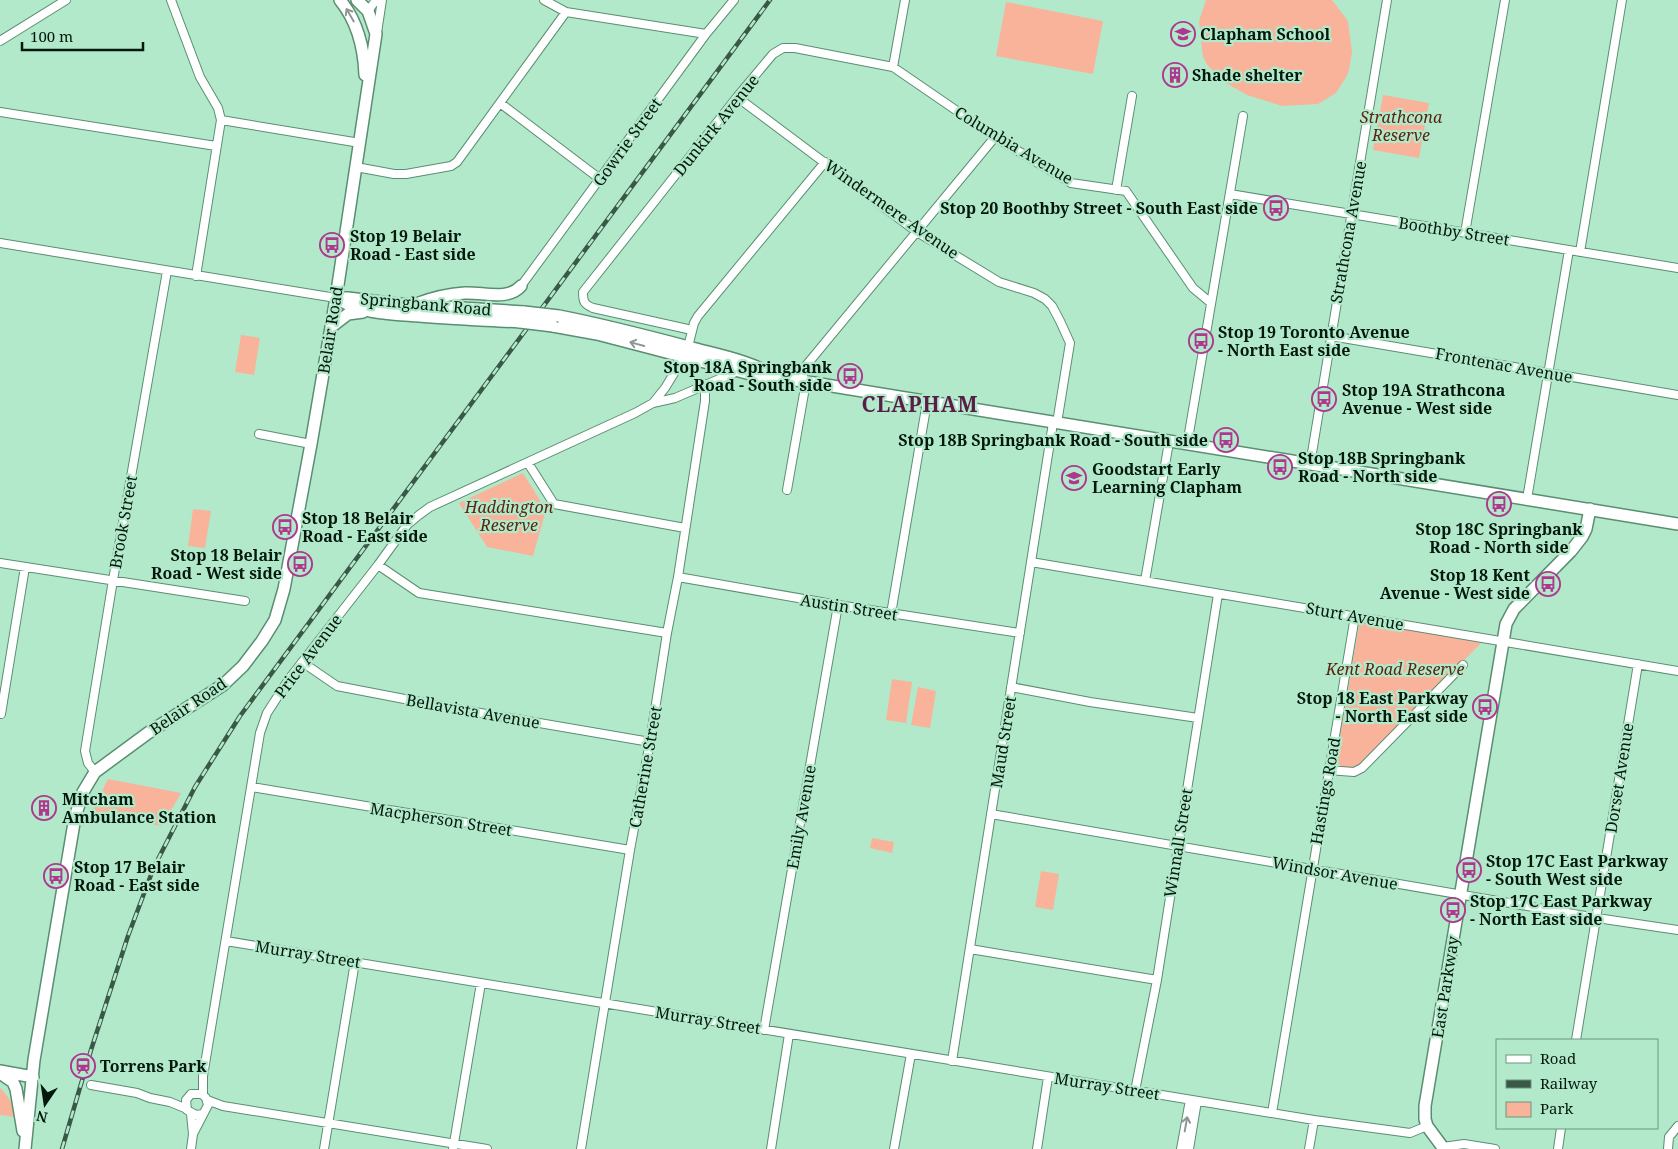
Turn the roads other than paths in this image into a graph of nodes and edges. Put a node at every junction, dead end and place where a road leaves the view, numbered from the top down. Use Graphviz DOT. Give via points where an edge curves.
graph roads {
  1 [pos="66,0"];
  2 [pos="171,0"];
  3 [pos="340,0"];
  4 [pos="357,0"];
  5 [pos="376,0"];
  6 [pos="382,0"];
  7 [pos="544,0"];
  8 [pos="734,0"];
  9 [pos="905,0"];
  10 [pos="1387,0"];
  11 [pos="1505,0"];
  12 [pos="1622,0"];
  13 [pos="368,11"];
  14 [pos="566,12"];
  15 [pos="376,34"];
  16 [pos="706,34"];
  17 [pos="0,41"];
  18 [pos="364,66"];
  19 [pos="893,67"];
  20 [pos="1132,96"];
  21 [pos="737,97"];
  22 [pos="500,103"];
  23 [pos="365,104"];
  24 [pos="0,112"];
  25 [pos="1243,116"];
  26 [pos="220,120"];
  27 [pos="995,137"];
  28 [pos="360,143"];
  29 [pos="216,146"];
  30 [pos="825,162"];
  31 [pos="356,167"];
  32 [pos="600,179"];
  33 [pos="1116,190"];
  34 [pos="1230,194"];
  35 [pos="1351,214"];
  36 [pos="917,232"];
  37 [pos="1465,233"];
  38 [pos="0,243"];
  39 [pos="1569,250"];
  40 [pos="1580,252"];
  41 [pos="1678,268"];
  42 [pos="167,271"];
  43 [pos="196,276"];
  44 [pos="521,286"];
  45 [pos="491,294"];
  46 [pos="336,298"];
  47 [pos="1212,304"];
  48 [pos="412,305"];
  49 [pos="501,310"];
  50 [pos="375,312"];
  51 [pos="522,317"];
  52 [pos="331,327"];
  53 [pos="692,330"];
  54 [pos="1331,336"];
  55 [pos="686,352"];
  56 [pos="738,371"];
  57 [pos="1549,373"];
  58 [pos="777,377"];
  59 [pos="804,382"];
  60 [pos="705,384"];
  61 [pos="1678,395"];
  62 [pos="927,402"];
  63 [pos="653,403"];
  64 [pos="1055,423"];
  65 [pos="259,434"];
  66 [pos="1169,442"];
  67 [pos="311,444"];
  68 [pos="1187,445"];
  69 [pos="528,463"];
  70 [pos="1310,465"];
  71 [pos="787,490"];
  72 [pos="1527,500"];
  73 [pos="1590,509"];
  74 [pos="1678,524"];
  75 [pos="685,528"];
  76 [pos="1031,562"];
  77 [pos="0,563"];
  78 [pos="378,566"];
  79 [pos="25,567"];
  80 [pos="678,577"];
  81 [pos="112,580"];
  82 [pos="1146,581"];
  83 [pos="1218,594"];
  84 [pos="245,601"];
  85 [pos="838,605"];
  86 [pos="891,614"];
  87 [pos="1355,616"];
  88 [pos="667,632"];
  89 [pos="1020,634"];
  90 [pos="1502,641"];
  91 [pos="302,662"];
  92 [pos="1638,664"];
  93 [pos="1463,665"];
  94 [pos="1678,671"];
  95 [pos="1011,687"];
  96 [pos="1,714"];
  97 [pos="1198,718"];
  98 [pos="650,742"];
  99 [pos="1328,770"];
  100 [pos="94,772"];
  101 [pos="252,788"];
  102 [pos="991,814"];
  103 [pos="1177,846"];
  104 [pos="630,850"];
  105 [pos="1312,869"];
  106 [pos="1460,894"];
  107 [pos="1597,918"];
  108 [pos="1678,930"];
  109 [pos="226,940"];
  110 [pos="970,949"];
  111 [pos="355,962"];
  112 [pos="1157,980"];
  113 [pos="481,983"];
  114 [pos="605,1003"];
  115 [pos="764,1030"];
  116 [pos="789,1034"];
  117 [pos="1576,1039"];
  118 [pos="911,1054"];
  119 [pos="952,1061"];
  120 [pos="0,1072"];
  121 [pos="33,1077"];
  122 [pos="1048,1077"];
  123 [pos="92,1085"];
  124 [pos="1136,1090"];
  125 [pos="200,1101"];
  126 [pos="1194,1101"];
  127 [pos="170,1102"];
  128 [pos="189,1111"];
  129 [pos="1272,1113"];
  130 [pos="1314,1120"];
  131 [pos="328,1124"];
  132 [pos="1427,1126"];
  133 [pos="1678,1126"];
  134 [pos="1561,1129"];
  135 [pos="193,1134"];
  136 [pos="454,1146"];
  137 [pos="26,1147"];
  138 [pos="1443,1148"];
  139 [pos="191,1149"];
  140 [pos="324,1149"];
  141 [pos="487,1149"];
  142 [pos="581,1149"];
  143 [pos="771,1149"];
  144 [pos="894,1149"];
  145 [pos="1037,1149"];
  146 [pos="1181,1149"];
  147 [pos="1189,1149"];
  148 [pos="1310,1149"];
  149 [pos="1495,1149"];
  150 [pos="1558,1149"];
  151 [pos="1668,1149"];
  1 -- 17 [label="street"];
  2 -- 26 [label="street" via="200,77 218,108"];
  18 -- 3 [label="main road, Belair Road, one-way" via="360,37"];
  4 -- 13 [label="main road, Belair Road"];
  5 -- 13 [label="street"];
  6 -- 15 [label="street"];
  7 -- 14 [label="street"];
  8 -- 16 [label="street, Gowrie Street"];
  9 -- 19 [label="street"];
  10 -- 35 [label="street, Strathcona Avenue"];
  11 -- 37 [label="street"];
  12 -- 40 [label="street"];
  13 -- 15 [label="main road, Belair Road"];
  13 -- 18 [label="main road" via="369,42"];
  14 -- 16 [label="street"];
  14 -- 22 [label="street"];
  15 -- 23 [label="main road, Belair Road"];
  16 -- 32 [label="street, Gowrie Street"];
  18 -- 23 [label="main road, Belair Road"];
  19 -- 21 [label="street, Dunkirk Avenue" via="783,48 773,54"];
  19 -- 27 [label="street, Columbia Avenue"];
  20 -- 33 [label="street"];
  21 -- 30 [label="street, Windermere Avenue"];
  21 -- 53 [label="street, Dunkirk Avenue" via="583,292 583,301 593,308"];
  22 -- 31 [label="street" via="451,166 406,174"];
  22 -- 32 [label="street"];
  23 -- 28 [label="main road, Belair Road"];
  24 -- 29 [label="street"];
  25 -- 34 [label="street"];
  26 -- 28 [label="street"];
  26 -- 29 [label="street"];
  27 -- 33 [label="street, Columbia Avenue" via="1071,183"];
  27 -- 36 [label="street"];
  28 -- 31 [label="main road, Belair Road"];
  29 -- 43 [label="street"];
  30 -- 36 [label="street, Windermere Avenue"];
  30 -- 53 [label="street, Price Avenue" via="698,316"];
  31 -- 46 [label="main road, Belair Road"];
  32 -- 44 [label="street, Gowrie Street"];
  33 -- 47 [label="street, Columbia Avenue" via="1126,191 1193,288"];
  34 -- 35 [label="street, Boothby Street"];
  34 -- 47 [label="street"];
  35 -- 37 [label="street, Boothby Street"];
  35 -- 54 [label="street, Strathcona Avenue"];
  36 -- 59 [label="street" via="804,368"];
  36 -- 64 [label="street, Windermere Avenue" via="999,282 1034,293 1052,306 1070,344"];
  37 -- 39 [label="street, Boothby Street"];
  38 -- 42 [label="street"];
  39 -- 40 [label="street, Boothby Street"];
  39 -- 57 [label="street"];
  40 -- 41 [label="street, Boothby Street"];
  42 -- 43 [label="street"];
  42 -- 81 [label="street, Brook Street"];
  43 -- 46 [label="street"];
  44 -- 45 [label="main road" via="510,294"];
  45 -- 48 [label="main road" via="434,297"];
  45 -- 49 [label="main road"];
  46 -- 48 [label="main road, Springbank Road"];
  46 -- 50 [label="main road, Springbank Road" via="348,305"];
  46 -- 52 [label="main road, Belair Road"];
  47 -- 68 [label="street"];
  48 -- 49 [label="main road, Springbank Road"];
  49 -- 51 [label="main road, Springbank Road"];
  50 -- 51 [label="main road, Springbank Road" via="425,317"];
  50 -- 52 [label="main road" via="348,314"];
  51 -- 55 [label="main road, Springbank Road, bridge" via="556,321 614,338"];
  52 -- 67 [label="main road, Belair Road"];
  53 -- 55 [label="street, Price Avenue"];
  54 -- 57 [label="street, Frontenac Avenue"];
  54 -- 70 [label="street, Strathcona Avenue"];
  55 -- 56 [label="main road, Springbank Road"];
  55 -- 58 [label="main road, Springbank Road" via="760,367"];
  55 -- 63 [label="street, Price Avenue"];
  56 -- 58 [label="main road, Springbank Road"];
  56 -- 60 [label="street, Price Avenue"];
  57 -- 61 [label="street, Frontenac Avenue"];
  57 -- 72 [label="street"];
  58 -- 59 [label="main road, Springbank Road"];
  59 -- 62 [label="main road, Springbank Road"];
  59 -- 71 [label="street"];
  60 -- 63 [label="street, Price Avenue" via="675,398"];
  60 -- 75 [label="street, Catherine Street"];
  62 -- 64 [label="main road, Springbank Road"];
  62 -- 86 [label="street"];
  63 -- 69 [label="street, Price Avenue"];
  64 -- 66 [label="main road, Springbank Road"];
  64 -- 76 [label="street, Maud Street"];
  65 -- 67 [label="street"];
  66 -- 68 [label="main road, Springbank Road"];
  66 -- 82 [label="street"];
  67 -- 100 [label="main road, Belair Road" via="280,604 265,637 243,666 223,685"];
  68 -- 70 [label="main road, Springbank Road"];
  69 -- 75 [label="street" via="554,504"];
  69 -- 78 [label="street, Price Avenue" via="418,515"];
  70 -- 72 [label="main road, Springbank Road"];
  72 -- 73 [label="main road, Springbank Road"];
  73 -- 74 [label="main road, Springbank Road"];
  73 -- 90 [label="main road, East Parkway" via="1582,537 1514,609 1507,620"];
  75 -- 80 [label="street, Catherine Street"];
  76 -- 82 [label="street, Sturt Avenue"];
  76 -- 89 [label="street, Maud Street"];
  77 -- 79 [label="street"];
  78 -- 88 [label="street" via="419,593"];
  78 -- 91 [label="street, Price Avenue"];
  79 -- 81 [label="street"];
  79 -- 96 [label="street"];
  80 -- 85 [label="street, Austin Street"];
  80 -- 88 [label="street, Catherine Street"];
  81 -- 84 [label="street"];
  81 -- 100 [label="street, Brook Street" via="85,751"];
  82 -- 83 [label="street, Sturt Avenue"];
  83 -- 87 [label="street, Sturt Avenue"];
  83 -- 97 [label="street, Winnall Street"];
  85 -- 86 [label="street, Austin Street"];
  85 -- 115 [label="street, Emily Avenue"];
  86 -- 89 [label="street, Austin Street"];
  87 -- 90 [label="street, Sturt Avenue"];
  87 -- 99 [label="street, Hastings Road"];
  88 -- 98 [label="street, Catherine Street"];
  89 -- 95 [label="street, Maud Street"];
  90 -- 92 [label="street, Sturt Avenue"];
  90 -- 106 [label="main road, East Parkway"];
  91 -- 98 [label="street, Bellavista Avenue" via="337,686"];
  91 -- 101 [label="street, Price Avenue" via="267,713 260,733"];
  92 -- 94 [label="street, Sturt Avenue"];
  92 -- 107 [label="street, Dorset Avenue"];
  93 -- 99 [label="street" via="1362,768 1354,772"];
  95 -- 97 [label="street"];
  95 -- 102 [label="street, Maud Street"];
  97 -- 103 [label="street, Winnall Street"];
  98 -- 104 [label="street, Catherine Street"];
  99 -- 105 [label="street, Hastings Road"];
  100 -- 121 [label="main road, Belair Road" via="75,817"];
  101 -- 104 [label="street, Macpherson Street"];
  101 -- 109 [label="street, Price Avenue"];
  102 -- 103 [label="street, Windsor Avenue"];
  102 -- 110 [label="street, Maud Street"];
  103 -- 105 [label="street, Windsor Avenue"];
  103 -- 112 [label="street, Winnall Street"];
  104 -- 114 [label="street, Catherine Street"];
  105 -- 106 [label="street, Windsor Avenue"];
  105 -- 129 [label="street, Hastings Road"];
  106 -- 107 [label="street, Windsor Avenue"];
  106 -- 132 [label="main road, East Parkway" via="1425,1106"];
  107 -- 108 [label="street, Windsor Avenue"];
  107 -- 117 [label="street, Dorset Avenue"];
  109 -- 111 [label="street, Murray Street"];
  109 -- 125 [label="street, Price Avenue"];
  110 -- 112 [label="street"];
  110 -- 119 [label="street, Maud Street"];
  111 -- 113 [label="street, Murray Street"];
  111 -- 131 [label="street"];
  112 -- 124 [label="street, Winnall Street"];
  113 -- 114 [label="street, Murray Street"];
  113 -- 136 [label="street"];
  114 -- 115 [label="street, Murray Street"];
  114 -- 142 [label="street, Catherine Street"];
  115 -- 116 [label="street, Murray Street"];
  116 -- 118 [label="street, Murray Street"];
  116 -- 143 [label="street"];
  118 -- 119 [label="street, Murray Street"];
  118 -- 144 [label="street"];
  119 -- 122 [label="street, Murray Street"];
  120 -- 121 [label="main road"];
  120 -- 137 [label="main road" via="13,1082 16,1089"];
  121 -- 137 [label="main road, Belair Road"];
  122 -- 124 [label="street, Murray Street"];
  122 -- 145 [label="street"];
  123 -- 127 [label="street"];
  124 -- 126 [label="street, Murray Street"];
  125 -- 127 [label="street"];
  125 -- 128 [label="street" via="196,1115"];
  125 -- 128 [label="street, Price Avenue" via="186,1103"];
  125 -- 131 [label="street"];
  125 -- 135 [label="street, Price Avenue"];
  126 -- 129 [label="street, Murray Street"];
  146 -- 126 [label="street, one-way"];
  126 -- 147 [label="street"];
  127 -- 128 [label="street"];
  128 -- 135 [label="street, Price Avenue"];
  129 -- 130 [label="street, Murray Street"];
  130 -- 132 [label="street, Murray Street" via="1410,1133"];
  130 -- 148 [label="street"];
  131 -- 136 [label="street"];
  131 -- 140 [label="street"];
  132 -- 138 [label="main road"];
  133 -- 151 [label="street" via="1669,1137"];
  134 -- 150 [label="street"];
  135 -- 139 [label="street, Price Avenue"];
  136 -- 141 [label="street"];
  138 -- 149 [label="street" via="1464,1144"];
}
